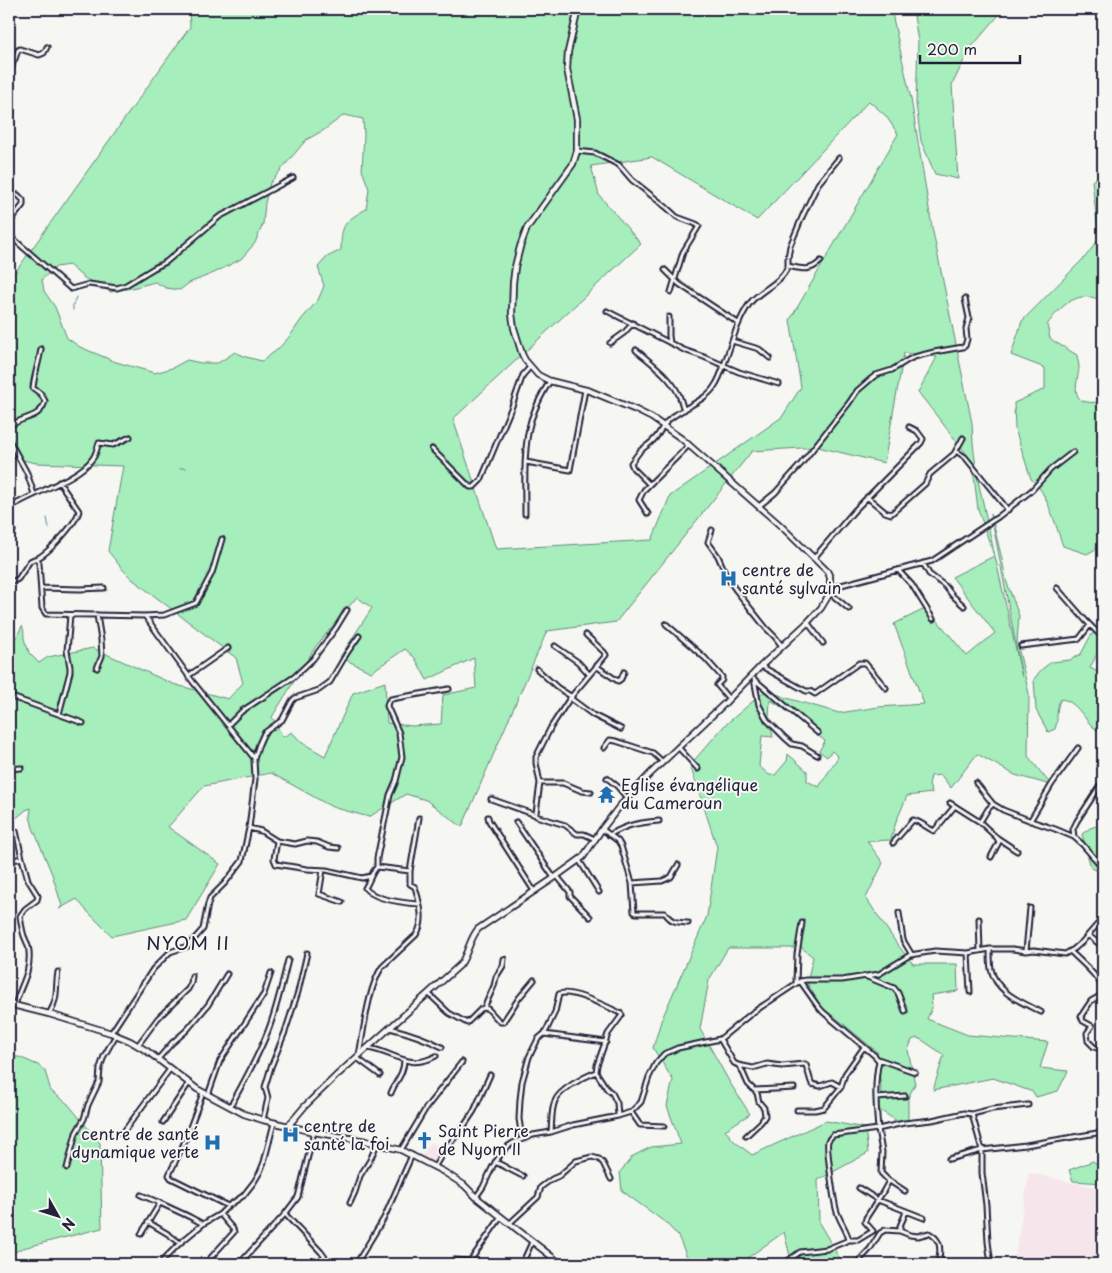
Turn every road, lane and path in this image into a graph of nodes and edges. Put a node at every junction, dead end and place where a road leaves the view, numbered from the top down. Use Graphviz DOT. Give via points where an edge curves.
graph roads {
  1 [pos="578,9"];
  2 [pos="47,47"];
  3 [pos="9,59"];
  4 [pos="14,60"];
  5 [pos="9,78"];
  6 [pos="577,151"];
  7 [pos="839,158"];
  8 [pos="293,178"];
  9 [pos="18,195"];
  10 [pos="9,223"];
  11 [pos="9,235"];
  12 [pos="821,261"];
  13 [pos="788,266"];
  14 [pos="664,270"];
  15 [pos="674,280"];
  16 [pos="671,292"];
  17 [pos="965,299"];
  18 [pos="607,310"];
  19 [pos="669,317"];
  20 [pos="633,323"];
  21 [pos="738,323"];
  22 [pos="732,341"];
  23 [pos="610,343"];
  24 [pos="671,343"];
  25 [pos="41,349"];
  26 [pos="636,350"];
  27 [pos="770,358"];
  28 [pos="724,366"];
  29 [pos="530,367"];
  30 [pos="550,381"];
  31 [pos="779,384"];
  32 [pos="585,390"];
  33 [pos="684,410"];
  34 [pos="662,426"];
  35 [pos="9,427"];
  36 [pos="909,427"];
  37 [pos="130,437"];
  38 [pos="963,438"];
  39 [pos="9,440"];
  40 [pos="689,445"];
  41 [pos="432,449"];
  42 [pos="956,452"];
  43 [pos="1073,452"];
  44 [pos="526,462"];
  45 [pos="60,482"];
  46 [pos="650,484"];
  47 [pos="34,494"];
  48 [pos="867,497"];
  49 [pos="9,505"];
  50 [pos="759,506"];
  51 [pos="1008,510"];
  52 [pos="525,514"];
  53 [pos="648,514"];
  54 [pos="9,519"];
  55 [pos="712,530"];
  56 [pos="9,535"];
  57 [pos="222,540"];
  58 [pos="814,558"];
  59 [pos="37,559"];
  60 [pos="923,563"];
  61 [pos="898,570"];
  62 [pos="9,580"];
  63 [pos="41,588"];
  64 [pos="104,588"];
  65 [pos="1057,588"];
  66 [pos="830,590"];
  67 [pos="964,606"];
  68 [pos="849,609"];
  69 [pos="347,610"];
  70 [pos="70,615"];
  71 [pos="97,615"];
  72 [pos="146,616"];
  73 [pos="933,619"];
  74 [pos="808,623"];
  75 [pos="666,624"];
  76 [pos="1090,625"];
  77 [pos="586,635"];
  78 [pos="359,636"];
  79 [pos="1103,638"];
  80 [pos="823,643"];
  81 [pos="555,646"];
  82 [pos="782,646"];
  83 [pos="1021,646"];
  84 [pos="228,648"];
  85 [pos="596,666"];
  86 [pos="760,666"];
  87 [pos="97,668"];
  88 [pos="537,669"];
  89 [pos="624,672"];
  90 [pos="589,674"];
  91 [pos="188,676"];
  92 [pos="753,677"];
  93 [pos="886,688"];
  94 [pos="449,689"];
  95 [pos="9,696"];
  96 [pos="571,697"];
  97 [pos="728,699"];
  98 [pos="59,714"];
  99 [pos="84,723"];
  100 [pos="228,725"];
  101 [pos="621,729"];
  102 [pos="818,733"];
  103 [pos="678,747"];
  104 [pos="604,748"];
  105 [pos="1078,748"];
  106 [pos="817,755"];
  107 [pos="254,759"];
  108 [pos="663,762"];
  109 [pos="21,768"];
  110 [pos="9,769"];
  111 [pos="698,769"];
  112 [pos="607,778"];
  113 [pos="1103,781"];
  114 [pos="540,783"];
  115 [pos="976,783"];
  116 [pos="592,792"];
  117 [pos="628,798"];
  118 [pos="492,799"];
  119 [pos="950,803"];
  120 [pos="993,804"];
  121 [pos="955,806"];
  122 [pos="536,816"];
  123 [pos="488,817"];
  124 [pos="419,818"];
  125 [pos="659,821"];
  126 [pos="1030,821"];
  127 [pos="516,822"];
  128 [pos="980,822"];
  129 [pos="249,828"];
  130 [pos="602,829"];
  131 [pos="16,831"];
  132 [pos="609,835"];
  133 [pos="1074,837"];
  134 [pos="996,838"];
  135 [pos="596,840"];
  136 [pos="277,841"];
  137 [pos="893,843"];
  138 [pos="338,848"];
  139 [pos="1017,851"];
  140 [pos="991,857"];
  141 [pos="22,858"];
  142 [pos="578,860"];
  143 [pos="9,861"];
  144 [pos="678,865"];
  145 [pos="378,868"];
  146 [pos="1103,868"];
  147 [pos="323,870"];
  148 [pos="410,871"];
  149 [pos="371,876"];
  150 [pos="556,877"];
  151 [pos="632,883"];
  152 [pos="534,891"];
  153 [pos="599,892"];
  154 [pos="342,902"];
  155 [pos="419,904"];
  156 [pos="1030,908"];
  157 [pos="899,913"];
  158 [pos="590,918"];
  159 [pos="1103,918"];
  160 [pos="979,919"];
  161 [pos="688,923"];
  162 [pos="802,923"];
  163 [pos="1088,935"];
  164 [pos="1103,947"];
  165 [pos="990,949"];
  166 [pos="980,951"];
  167 [pos="1026,951"];
  168 [pos="1070,951"];
  169 [pos="307,953"];
  170 [pos="968,953"];
  171 [pos="912,955"];
  172 [pos="504,959"];
  173 [pos="288,960"];
  174 [pos="58,972"];
  175 [pos="272,973"];
  176 [pos="227,974"];
  177 [pos="192,976"];
  178 [pos="864,976"];
  179 [pos="534,980"];
  180 [pos="800,981"];
  181 [pos="796,984"];
  182 [pos="1103,991"];
  183 [pos="970,992"];
  184 [pos="429,994"];
  185 [pos="9,1004"];
  186 [pos="15,1005"];
  187 [pos="484,1008"];
  188 [pos="905,1011"];
  189 [pos="1041,1012"];
  190 [pos="49,1014"];
  191 [pos="390,1028"];
  192 [pos="114,1034"];
  193 [pos="544,1034"];
  194 [pos="720,1039"];
  195 [pos="606,1042"];
  196 [pos="138,1045"];
  197 [pos="442,1047"];
  198 [pos="864,1047"];
  199 [pos="368,1048"];
  200 [pos="1103,1050"];
  201 [pos="436,1056"];
  202 [pos="358,1057"];
  203 [pos="158,1059"];
  204 [pos="877,1059"];
  205 [pos="404,1060"];
  206 [pos="462,1062"];
  207 [pos="740,1066"];
  208 [pos="170,1069"];
  209 [pos="596,1072"];
  210 [pos="915,1072"];
  211 [pos="380,1075"];
  212 [pos="490,1075"];
  213 [pos="189,1083"];
  214 [pos="841,1087"];
  215 [pos="794,1088"];
  216 [pos="754,1090"];
  217 [pos="391,1093"];
  218 [pos="206,1094"];
  219 [pos="904,1096"];
  220 [pos="876,1098"];
  221 [pos="1028,1105"];
  222 [pos="230,1107"];
  223 [pos="797,1110"];
  224 [pos="631,1112"];
  225 [pos="972,1114"];
  226 [pos="618,1116"];
  227 [pos="263,1120"];
  228 [pos="163,1122"];
  229 [pos="274,1123"];
  230 [pos="288,1126"];
  231 [pos="664,1126"];
  232 [pos="878,1129"];
  233 [pos="314,1132"];
  234 [pos="551,1132"];
  235 [pos="1103,1132"];
  236 [pos="122,1134"];
  237 [pos="746,1136"];
  238 [pos="522,1138"];
  239 [pos="377,1144"];
  240 [pos="401,1150"];
  241 [pos="982,1150"];
  242 [pos="412,1155"];
  243 [pos="949,1159"];
  244 [pos="495,1162"];
  245 [pos="435,1166"];
  246 [pos="67,1168"];
  247 [pos="523,1176"];
  248 [pos="611,1179"];
  249 [pos="889,1181"];
  250 [pos="859,1188"];
  251 [pos="904,1191"];
  252 [pos="141,1196"];
  253 [pos="476,1197"];
  254 [pos="878,1200"];
  255 [pos="160,1204"];
  256 [pos="350,1204"];
  257 [pos="228,1206"];
  258 [pos="906,1212"];
  259 [pos="220,1214"];
  260 [pos="285,1214"];
  261 [pos="501,1216"];
  262 [pos="924,1218"];
  263 [pos="148,1222"];
  264 [pos="510,1223"];
  265 [pos="203,1224"];
  266 [pos="900,1231"];
  267 [pos="141,1234"];
  268 [pos="849,1240"];
  269 [pos="532,1242"];
  270 [pos="180,1243"];
  271 [pos="162,1260"];
  272 [pos="956,1262"];
  273 [pos="205,1264"];
  274 [pos="240,1264"];
  275 [pos="327,1264"];
  276 [pos="356,1264"];
  277 [pos="449,1264"];
  278 [pos="522,1264"];
  279 [pos="561,1264"];
  280 [pos="783,1264"];
  281 [pos="856,1264"];
  282 [pos="991,1264"];
  1 -- 6 [label="street" via="567,70 577,119"];
  2 -- 4 [label="street" via="39,55 20,49"];
  3 -- 4 [label="street"];
  4 -- 5 [label="street"];
  6 -- 15 [label="street" via="595,153 619,165 677,217 698,226 683,252"];
  6 -- 29 [label="street" via="573,164 527,228 517,257 512,314 522,354"];
  7 -- 13 [label="street" via="818,184 803,215 790,246"];
  8 -- 11 [label="street" via="219,217 166,262 122,288 94,284 71,289"];
  9 -- 10 [label="street" via="23,205"];
  12 -- 13 [label="street" via="808,269"];
  13 -- 21 [label="street" via="773,285 755,298"];
  14 -- 15 [label="street"];
  15 -- 16 [label="street"];
  15 -- 21 [label="street"];
  17 -- 50 [label="street" via="969,318 965,346 914,357 872,378 857,391 801,464"];
  18 -- 20 [label="street"];
  19 -- 24 [label="street"];
  20 -- 23 [label="street"];
  20 -- 24 [label="street"];
  21 -- 22 [label="street"];
  22 -- 27 [label="street" via="759,349"];
  22 -- 28 [label="street"];
  24 -- 28 [label="street"];
  25 -- 35 [label="street" via="33,388 41,394 44,407 38,414"];
  26 -- 33 [label="street" via="669,380"];
  28 -- 31 [label="street"];
  28 -- 33 [label="street" via="711,391"];
  29 -- 30 [label="street"];
  29 -- 41 [label="street" via="523,375 481,480 474,487 470,487"];
  30 -- 32 [label="street"];
  30 -- 44 [label="street" via="531,421"];
  32 -- 34 [label="street" via="636,410"];
  32 -- 44 [label="street" via="570,470"];
  33 -- 34 [label="street"];
  34 -- 40 [label="street"];
  34 -- 46 [label="street" via="657,437 631,464"];
  36 -- 48 [label="street" via="923,439 921,443"];
  37 -- 45 [label="street" via="113,445 99,443 92,459"];
  38 -- 42 [label="street"];
  39 -- 47 [label="street"];
  40 -- 46 [label="street"];
  40 -- 50 [label="street"];
  42 -- 48 [label="street" via="891,514"];
  42 -- 51 [label="street" via="970,462"];
  43 -- 51 [label="street"];
  44 -- 52 [label="street"];
  45 -- 47 [label="street"];
  45 -- 59 [label="street" via="79,511 78,517 62,537"];
  46 -- 53 [label="street" via="639,500"];
  47 -- 49 [label="street"];
  48 -- 58 [label="street"];
  50 -- 58 [label="street"];
  51 -- 60 [label="street" via="932,561"];
  54 -- 56 [label="street" via="12,531"];
  55 -- 82 [label="street" via="708,542 730,582"];
  57 -- 72 [label="street" via="212,573 196,603 164,615"];
  58 -- 66 [label="street" via="830,577"];
  59 -- 62 [label="street" via="31,560 16,580"];
  59 -- 63 [label="street"];
  60 -- 61 [label="street"];
  60 -- 67 [label="street" via="929,574"];
  61 -- 66 [label="street"];
  61 -- 73 [label="street" via="912,585"];
  63 -- 64 [label="street"];
  63 -- 70 [label="street" via="44,613"];
  65 -- 76 [label="street"];
  66 -- 68 [label="street"];
  66 -- 74 [label="street"];
  69 -- 100 [label="street" via="313,658 294,677 242,711"];
  70 -- 71 [label="street"];
  70 -- 98 [label="street" via="67,651 70,672"];
  71 -- 72 [label="street"];
  71 -- 87 [label="street" via="102,656"];
  72 -- 91 [label="street"];
  74 -- 80 [label="street"];
  74 -- 82 [label="street"];
  75 -- 97 [label="street" via="722,678 717,685"];
  76 -- 79 [label="street"];
  76 -- 83 [label="street" via="1079,639"];
  77 -- 85 [label="street" via="606,655"];
  78 -- 107 [label="street" via="330,682 320,690 295,698 282,720 264,733"];
  81 -- 90 [label="street"];
  82 -- 86 [label="street"];
  84 -- 91 [label="street"];
  85 -- 89 [label="street" via="618,681"];
  85 -- 90 [label="street"];
  86 -- 92 [label="street"];
  86 -- 93 [label="street" via="816,694 862,662"];
  88 -- 96 [label="street"];
  90 -- 96 [label="street"];
  91 -- 100 [label="street"];
  92 -- 97 [label="street"];
  92 -- 102 [label="street"];
  92 -- 106 [label="street" via="759,706 767,720 792,744"];
  94 -- 145 [label="street" via="388,702 399,733 402,757 390,795 377,858"];
  95 -- 98 [label="street"];
  96 -- 101 [label="street" via="593,715"];
  96 -- 114 [label="street" via="550,727 536,757"];
  97 -- 103 [label="street"];
  98 -- 99 [label="street"];
  100 -- 107 [label="street"];
  103 -- 108 [label="street"];
  103 -- 111 [label="street"];
  104 -- 108 [label="street" via="610,740 616,741 653,753"];
  105 -- 126 [label="street"];
  107 -- 129 [label="street"];
  108 -- 117 [label="street"];
  109 -- 110 [label="street"];
  112 -- 117 [label="street"];
  113 -- 133 [label="street" via="1077,821"];
  114 -- 116 [label="street" via="563,783"];
  114 -- 122 [label="street"];
  115 -- 120 [label="street"];
  117 -- 130 [label="street"];
  118 -- 122 [label="street"];
  119 -- 121 [label="street"];
  120 -- 126 [label="street"];
  120 -- 128 [label="street"];
  121 -- 128 [label="street"];
  121 -- 137 [label="street" via="934,831 913,820"];
  122 -- 135 [label="street"];
  123 -- 152 [label="street"];
  124 -- 148 [label="street"];
  125 -- 132 [label="street" via="626,826"];
  126 -- 133 [label="street"];
  127 -- 150 [label="street"];
  128 -- 134 [label="street"];
  129 -- 136 [label="street"];
  129 -- 192 [label="street" via="242,861 210,898 203,929 188,946 170,952 153,969"];
  130 -- 132 [label="street"];
  130 -- 135 [label="street"];
  131 -- 141 [label="street"];
  132 -- 151 [label="street" via="621,846"];
  133 -- 146 [label="street"];
  134 -- 139 [label="street"];
  134 -- 140 [label="street" via="999,842"];
  135 -- 142 [label="street"];
  136 -- 138 [label="street" via="295,844 317,842"];
  136 -- 147 [label="street" via="276,864"];
  141 -- 143 [label="street"];
  141 -- 186 [label="street" via="28,880 38,898 20,916 29,950 29,965"];
  142 -- 150 [label="street"];
  142 -- 153 [label="street"];
  144 -- 151 [label="street" via="671,877 662,881"];
  145 -- 148 [label="street"];
  145 -- 149 [label="street"];
  147 -- 149 [label="street" via="362,878"];
  147 -- 154 [label="street" via="319,894"];
  148 -- 155 [label="street" via="410,884 415,887"];
  149 -- 155 [label="street" via="366,888 370,893 396,902"];
  150 -- 152 [label="street"];
  150 -- 158 [label="street"];
  151 -- 161 [label="street" via="635,913 664,913 673,922"];
  152 -- 184 [label="street" via="478,929 460,965"];
  155 -- 202 [label="street" via="420,929 377,976"];
  156 -- 167 [label="street"];
  157 -- 171 [label="street" via="903,940"];
  159 -- 163 [label="street"];
  160 -- 166 [label="street"];
  162 -- 181 [label="street"];
  163 -- 164 [label="street"];
  163 -- 168 [label="street"];
  165 -- 166 [label="street"];
  165 -- 167 [label="street"];
  165 -- 189 [label="street" via="991,970 998,985"];
  166 -- 170 [label="street"];
  167 -- 168 [label="street" via="1065,954"];
  168 -- 182 [label="street" via="1096,977"];
  169 -- 227 [label="street" via="298,992 265,1087 268,1098"];
  170 -- 171 [label="street" via="935,951"];
  170 -- 183 [label="street"];
  171 -- 178 [label="street" via="878,974"];
  172 -- 187 [label="street"];
  173 -- 222 [label="street" via="268,1031"];
  174 -- 190 [label="street" via="55,1003"];
  175 -- 218 [label="street" via="264,994 220,1061"];
  176 -- 203 [label="street" via="208,1005"];
  177 -- 196 [label="street" via="188,989 158,1018"];
  178 -- 180 [label="street"];
  178 -- 188 [label="street" via="894,988"];
  179 -- 187 [label="street" via="502,1022"];
  180 -- 181 [label="street"];
  180 -- 198 [label="street" via="817,1005"];
  181 -- 194 [label="street"];
  182 -- 200 [label="street" via="1080,1016 1092,1026 1087,1033 1088,1041"];
  184 -- 187 [label="street" via="449,1013 466,1022"];
  184 -- 191 [label="street"];
  185 -- 186 [label="street"];
  186 -- 190 [label="street"];
  190 -- 192 [label="street"];
  191 -- 197 [label="street"];
  191 -- 199 [label="street"];
  192 -- 196 [label="street"];
  192 -- 246 [label="street" via="100,1068 99,1082 76,1133"];
  193 -- 195 [label="street"];
  193 -- 195 [label="street" via="555,1012 559,994 566,993 621,1014"];
  193 -- 238 [label="street" via="530,1054 522,1082 519,1113"];
  194 -- 207 [label="street" via="734,1063"];
  194 -- 224 [label="street" via="664,1054 649,1077 642,1100"];
  195 -- 209 [label="street"];
  196 -- 203 [label="street"];
  198 -- 204 [label="street"];
  198 -- 214 [label="street" via="845,1074"];
  199 -- 202 [label="street"];
  199 -- 205 [label="street"];
  201 -- 205 [label="street" via="419,1063"];
  202 -- 211 [label="street"];
  202 -- 230 [label="street"];
  203 -- 208 [label="street"];
  204 -- 210 [label="street"];
  204 -- 220 [label="street"];
  205 -- 217 [label="street" via="402,1074"];
  206 -- 240 [label="street" via="426,1108"];
  207 -- 214 [label="street" via="805,1064 812,1084 832,1082"];
  207 -- 216 [label="street"];
  208 -- 213 [label="street"];
  208 -- 236 [label="street"];
  209 -- 226 [label="street" via="612,1093"];
  209 -- 234 [label="street" via="558,1096"];
  212 -- 245 [label="street" via="474,1111"];
  213 -- 218 [label="street"];
  213 -- 228 [label="street"];
  214 -- 223 [label="street" via="824,1108"];
  215 -- 216 [label="street"];
  216 -- 237 [label="street" via="765,1116"];
  218 -- 222 [label="street"];
  218 -- 257 [label="street" via="169,1175"];
  219 -- 220 [label="street"];
  220 -- 232 [label="street"];
  221 -- 225 [label="street"];
  222 -- 227 [label="street"];
  224 -- 226 [label="street"];
  224 -- 231 [label="street" via="640,1125"];
  225 -- 232 [label="street"];
  225 -- 241 [label="street"];
  226 -- 234 [label="street"];
  227 -- 229 [label="street"];
  229 -- 230 [label="street"];
  229 -- 257 [label="street" via="260,1172 244,1195"];
  230 -- 233 [label="street"];
  232 -- 249 [label="street" via="881,1173"];
  232 -- 268 [label="street" via="833,1135 828,1142 834,1204"];
  233 -- 239 [label="street"];
  233 -- 260 [label="street" via="299,1194"];
  234 -- 238 [label="street"];
  235 -- 241 [label="street"];
  238 -- 244 [label="street" via="507,1147"];
  239 -- 240 [label="street"];
  239 -- 256 [label="street"];
  240 -- 242 [label="street"];
  241 -- 243 [label="street"];
  241 -- 282 [label="street"];
  242 -- 245 [label="street"];
  242 -- 276 [label="street" via="384,1218"];
  244 -- 247 [label="street"];
  244 -- 253 [label="street"];
  245 -- 253 [label="street"];
  248 -- 264 [label="street" via="599,1159 576,1161 541,1186 538,1197"];
  249 -- 251 [label="street"];
  249 -- 254 [label="street"];
  250 -- 254 [label="street"];
  252 -- 255 [label="street"];
  253 -- 261 [label="street"];
  254 -- 258 [label="street"];
  254 -- 268 [label="street" via="865,1222 873,1231 858,1240"];
  255 -- 263 [label="street"];
  255 -- 265 [label="street"];
  257 -- 259 [label="street"];
  258 -- 262 [label="street"];
  258 -- 266 [label="street"];
  259 -- 265 [label="street"];
  259 -- 273 [label="street" via="234,1232"];
  260 -- 274 [label="street"];
  260 -- 275 [label="street" via="321,1252"];
  261 -- 264 [label="street"];
  261 -- 277 [label="street" via="470,1261 454,1260"];
  263 -- 267 [label="street"];
  263 -- 270 [label="street"];
  264 -- 269 [label="street"];
  265 -- 270 [label="street"];
  266 -- 272 [label="street" via="918,1236 929,1233 939,1242 940,1260"];
  266 -- 281 [label="street" via="880,1233"];
  268 -- 280 [label="street" via="827,1248 800,1252"];
  269 -- 278 [label="street"];
  269 -- 279 [label="street"];
  270 -- 271 [label="street"];
}
